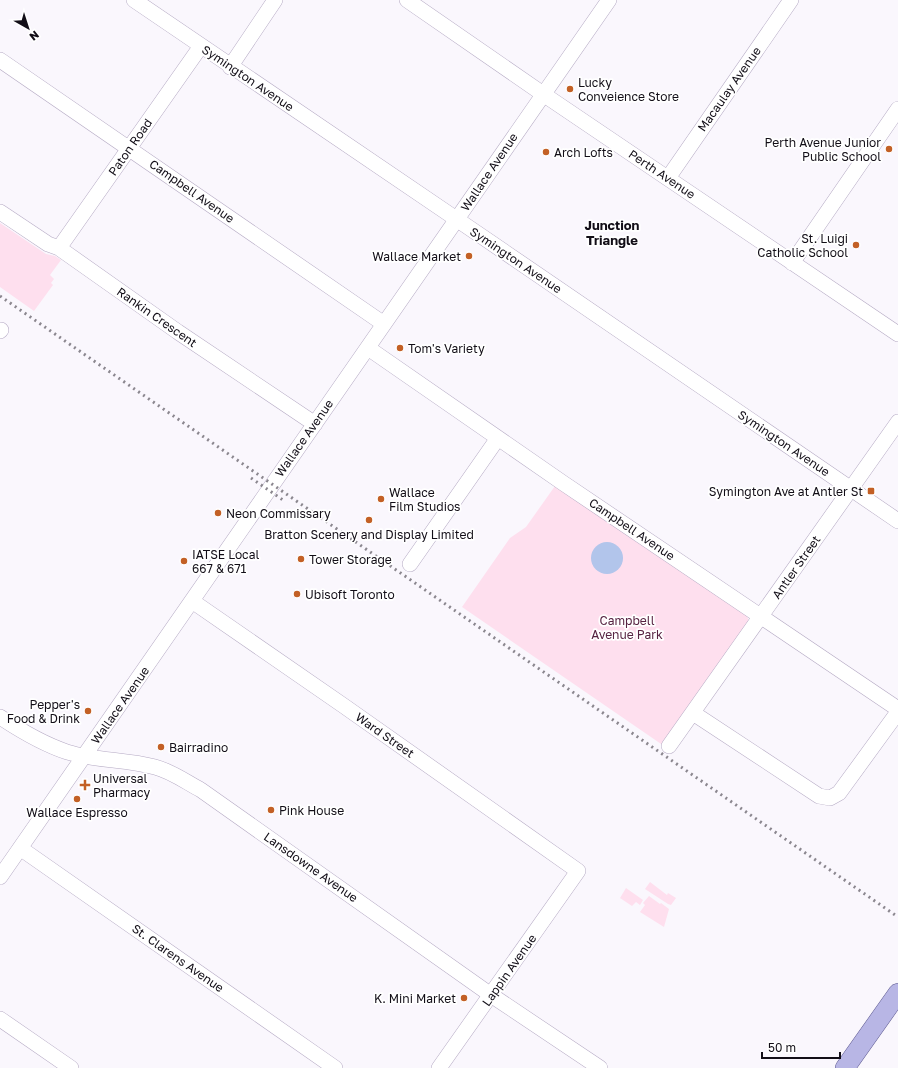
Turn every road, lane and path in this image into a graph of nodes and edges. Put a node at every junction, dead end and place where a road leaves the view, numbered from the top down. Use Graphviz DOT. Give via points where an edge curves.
graph roads {
  1 [pos="134,0"];
  2 [pos="275,0"];
  3 [pos="407,0"];
  4 [pos="609,0"];
  5 [pos="791,0"];
  6 [pos="200,46"];
  7 [pos="0,60"];
  8 [pos="230,66"];
  9 [pos="543,94"];
  10 [pos="898,109"];
  11 [pos="129,148"];
  12 [pos="668,178"];
  13 [pos="0,212"];
  14 [pos="457,219"];
  15 [pos="59,248"];
  16 [pos="792,263"];
  17 [pos="384,324"];
  18 [pos="898,334"];
  19 [pos="368,348"];
  20 [pos="898,422"];
  21 [pos="315,424"];
  22 [pos="498,438"];
  23 [pos="850,489"];
  24 [pos="898,521"];
  25 [pos="410,564"];
  26 [pos="192,601"];
  27 [pos="761,617"];
  28 [pos="898,710"];
  29 [pos="693,713"];
  30 [pos="0,717"];
  31 [pos="669,746"];
  32 [pos="84,756"];
  33 [pos="20,848"];
  34 [pos="578,871"];
  35 [pos="1,874"];
  36 [pos="898,993"];
  37 [pos="491,995"];
  38 [pos="0,1019"];
  39 [pos="65,1066"];
  40 [pos="335,1068"];
  41 [pos="439,1068"];
  42 [pos="600,1068"];
  43 [pos="845,1068"];
  1 -- 6 [label="street, Symington Avenue"];
  2 -- 8 [label="street"];
  3 -- 9 [label="street, Perth Avenue"];
  4 -- 9 [label="street, Wallace Avenue"];
  5 -- 12 [label="street, Macaulay Avenue"];
  6 -- 8 [label="street, Symington Avenue"];
  6 -- 11 [label="street, Paton Road"];
  7 -- 11 [label="street, Campbell Avenue"];
  8 -- 14 [label="street, Symington Avenue"];
  9 -- 12 [label="street, Perth Avenue"];
  9 -- 14 [label="street, Wallace Avenue"];
  10 -- 16 [label="street"];
  11 -- 15 [label="street, Paton Road"];
  11 -- 17 [label="street, Campbell Avenue"];
  12 -- 16 [label="street, Perth Avenue"];
  13 -- 15 [label="street, Rankin Crescent" via="48,244"];
  14 -- 17 [label="street, Wallace Avenue"];
  14 -- 23 [label="street, Symington Avenue"];
  15 -- 21 [label="street, Rankin Crescent"];
  16 -- 18 [label="street, Perth Avenue"];
  17 -- 19 [label="street, Wallace Avenue"];
  19 -- 21 [label="street, Wallace Avenue"];
  19 -- 22 [label="street, Campbell Avenue"];
  20 -- 23 [label="street, Antler Street"];
  21 -- 26 [label="street, Wallace Avenue"];
  22 -- 25 [label="street"];
  22 -- 27 [label="street, Campbell Avenue"];
  23 -- 24 [label="street, Symington Avenue"];
  23 -- 27 [label="street, Antler Street"];
  26 -- 32 [label="street, Wallace Avenue"];
  26 -- 34 [label="street, Ward Street"];
  27 -- 28 [label="street, Campbell Avenue"];
  27 -- 29 [label="street, Antler Street"];
  28 -- 29 [label="street" via="839,793 827,798 819,796"];
  29 -- 31 [label="street, Antler Street"];
  30 -- 32 [label="street, Lansdowne Avenue" via="34,739 57,749"];
  32 -- 33 [label="street, Wallace Avenue"];
  32 -- 37 [label="street, Lansdowne Avenue" via="146,764 167,771 201,790"];
  33 -- 35 [label="street, Wallace Avenue"];
  33 -- 40 [label="street, St. Clarens Avenue"];
  34 -- 37 [label="street, Lappin Avenue"];
  36 -- 43 [label="main road"];
  37 -- 41 [label="street, Lappin Avenue"];
  37 -- 42 [label="street, Lansdowne Avenue"];
  38 -- 39 [label="street"];
}
